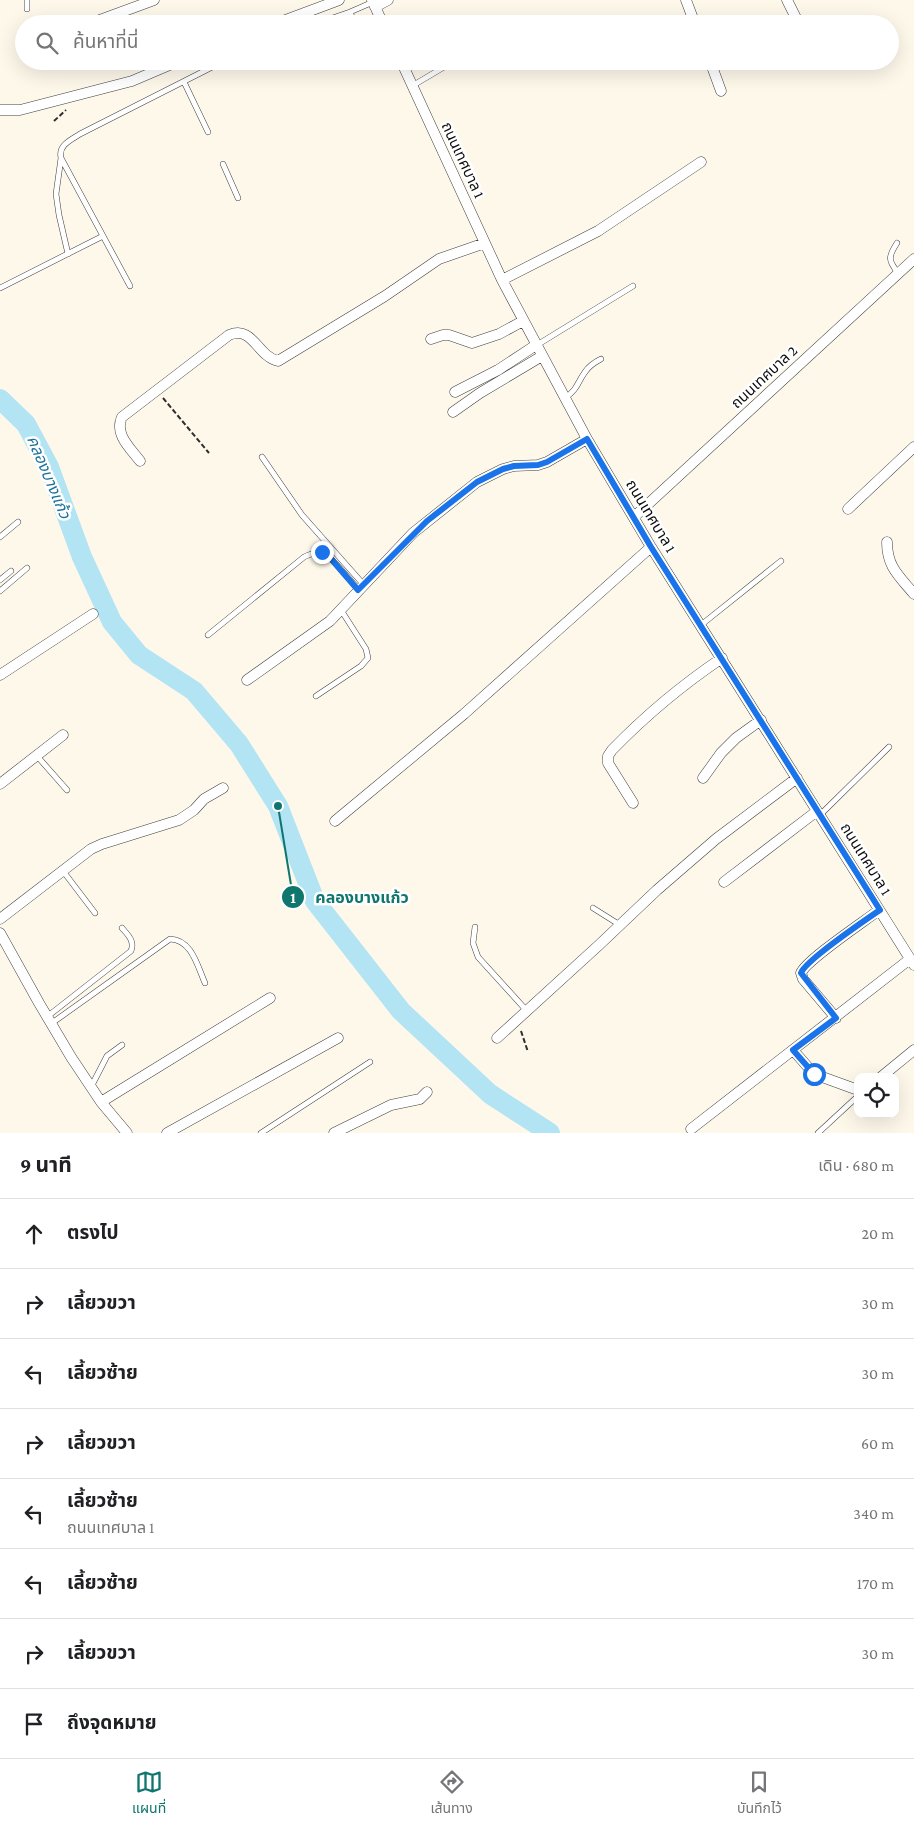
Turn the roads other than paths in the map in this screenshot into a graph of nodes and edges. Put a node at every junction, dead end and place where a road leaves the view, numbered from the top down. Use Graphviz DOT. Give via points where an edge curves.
graph roads {
  1 [pos="27,0"];
  2 [pos="154,0"];
  3 [pos="339,0"];
  4 [pos="388,0"];
  5 [pos="686,0"];
  6 [pos="787,0"];
  7 [pos="373,3"];
  8 [pos="27,8"];
  9 [pos="350,12"];
  10 [pos="113,15"];
  11 [pos="298,15"];
  12 [pos="341,15"];
  13 [pos="351,15"];
  14 [pos="379,15"];
  15 [pos="692,15"];
  16 [pos="794,15"];
  17 [pos="157,70"];
  18 [pos="207,70"];
  19 [pos="405,70"];
  20 [pos="439,70"];
  21 [pos="713,70"];
  22 [pos="184,82"];
  23 [pos="412,86"];
  24 [pos="721,91"];
  25 [pos="4,111"];
  26 [pos="208,132"];
  27 [pos="61,158"];
  28 [pos="702,162"];
  29 [pos="223,164"];
  30 [pos="238,198"];
  31 [pos="103,236"];
  32 [pos="485,243"];
  33 [pos="897,243"];
  34 [pos="68,254"];
  35 [pos="914,259"];
  36 [pos="898,273"];
  37 [pos="502,280"];
  38 [pos="130,286"];
  39 [pos="633,286"];
  40 [pos="0,288"];
  41 [pos="523,321"];
  42 [pos="431,339"];
  43 [pos="536,346"];
  44 [pos="542,356"];
  45 [pos="601,358"];
  46 [pos="455,392"];
  47 [pos="565,398"];
  48 [pos="453,412"];
  49 [pos="587,439"];
  50 [pos="914,447"];
  51 [pos="262,457"];
  52 [pos="140,461"];
  53 [pos="848,509"];
  54 [pos="634,517"];
  55 [pos="18,522"];
  56 [pos="0,538"];
  57 [pos="888,542"];
  58 [pos="651,547"];
  59 [pos="781,561"];
  60 [pos="27,568"];
  61 [pos="10,571"];
  62 [pos="0,580"];
  63 [pos="361,588"];
  64 [pos="0,591"];
  65 [pos="914,594"];
  66 [pos="341,610"];
  67 [pos="93,614"];
  68 [pos="701,625"];
  69 [pos="208,634"];
  70 [pos="722,658"];
  71 [pos="0,675"];
  72 [pos="247,680"];
  73 [pos="316,696"];
  74 [pos="761,720"];
  75 [pos="63,735"];
  76 [pos="889,748"];
  77 [pos="36,756"];
  78 [pos="703,778"];
  79 [pos="797,778"];
  80 [pos="0,784"];
  81 [pos="223,788"];
  82 [pos="67,790"];
  83 [pos="633,803"];
  84 [pos="819,813"];
  85 [pos="335,821"];
  86 [pos="63,871"];
  87 [pos="724,882"];
  88 [pos="593,908"];
  89 [pos="880,910"];
  90 [pos="95,913"];
  91 [pos="0,919"];
  92 [pos="621,925"];
  93 [pos="475,927"];
  94 [pos="122,928"];
  95 [pos="0,933"];
  96 [pos="912,962"];
  97 [pos="206,983"];
  98 [pos="270,998"];
  99 [pos="527,1011"];
  100 [pos="836,1018"];
  101 [pos="50,1019"];
  102 [pos="338,1038"];
  103 [pos="497,1038"];
  104 [pos="122,1045"];
  105 [pos="793,1050"];
  106 [pos="914,1050"];
  107 [pos="370,1062"];
  108 [pos="885,1073"];
  109 [pos="91,1087"];
  110 [pos="854,1089"];
  111 [pos="427,1092"];
  112 [pos="854,1100"];
  113 [pos="101,1102"];
  114 [pos="691,1129"];
  115 [pos="127,1133"];
  116 [pos="167,1133"];
  117 [pos="261,1133"];
  118 [pos="334,1133"];
  119 [pos="818,1133"];
  1 -- 8 [label="lane"];
  2 -- 10 [label="street"];
  3 -- 11 [label="street"];
  4 -- 7 [label="street"];
  5 -- 15 [label="street"];
  6 -- 16 [label="street"];
  7 -- 9 [label="lane"];
  7 -- 14 [label="street"];
  9 -- 12 [label="lane"];
  9 -- 13 [label="lane"];
  17 -- 25 [label="street" via="132,81"];
  18 -- 22 [label="lane"];
  19 -- 23 [label="street, ถนนเทศบาล 1"];
  20 -- 23 [label="lane"];
  21 -- 24 [label="street"];
  22 -- 26 [label="lane"];
  22 -- 27 [label="lane" via="80,134 63,146"];
  23 -- 32 [label="street, ถนนเทศบาล 1"];
  27 -- 31 [label="lane"];
  27 -- 34 [label="lane" via="56,194"];
  28 -- 37 [label="street" via="598,231"];
  29 -- 30 [label="lane"];
  31 -- 34 [label="lane"];
  31 -- 38 [label="lane"];
  32 -- 37 [label="street, ถนนเทศบาล 1"];
  32 -- 52 [label="street" via="439,259 278,362 271,360 246,334 237,332 229,335 122,417 119,428 122,436"];
  33 -- 36 [label="lane" via="890,261"];
  34 -- 40 [label="lane"];
  35 -- 36 [label="street, ถนนเทศบาล 2"];
  36 -- 54 [label="street, ถนนเทศบาล 2"];
  37 -- 41 [label="street, ถนนเทศบาล 1"];
  39 -- 43 [label="lane"];
  41 -- 42 [label="street" via="472,343 450,335"];
  41 -- 43 [label="street, ถนนเทศบาล 1"];
  43 -- 44 [label="street, ถนนเทศบาล 1"];
  43 -- 46 [label="street"];
  44 -- 47 [label="street, ถนนเทศบาล 1"];
  44 -- 48 [label="street"];
  45 -- 47 [label="lane" via="589,366 574,393"];
  47 -- 49 [label="street, ถนนเทศบาล 1"];
  49 -- 54 [label="street, ถนนเทศบาล 1"];
  49 -- 63 [label="street" via="547,462 503,469 477,482 427,521"];
  50 -- 53 [label="street"];
  51 -- 63 [label="lane" via="302,515"];
  54 -- 58 [label="street, ถนนเทศบาล 1"];
  55 -- 56 [label="lane"];
  57 -- 65 [label="street" via="887,556 891,566"];
  58 -- 68 [label="street, ถนนเทศบาล 1"];
  58 -- 85 [label="street" via="464,714"];
  59 -- 68 [label="lane"];
  60 -- 64 [label="lane"];
  61 -- 62 [label="lane"];
  63 -- 66 [label="street"];
  63 -- 69 [label="lane" via="322,552 314,552"];
  66 -- 72 [label="street"];
  66 -- 73 [label="lane" via="366,649 368,658"];
  67 -- 71 [label="street"];
  68 -- 70 [label="street, ถนนเทศบาล 1"];
  70 -- 74 [label="street, ถนนเทศบาล 1"];
  70 -- 83 [label="street" via="661,703 608,756 608,763"];
  74 -- 78 [label="street" via="736,738"];
  74 -- 79 [label="street, ถนนเทศบาล 1"];
  75 -- 77 [label="street"];
  76 -- 84 [label="lane"];
  77 -- 80 [label="street"];
  77 -- 82 [label="lane"];
  79 -- 84 [label="street, ถนนเทศบาล 1"];
  79 -- 92 [label="street" via="716,839"];
  81 -- 86 [label="street" via="179,820 102,844"];
  84 -- 87 [label="street"];
  84 -- 89 [label="street, ถนนเทศบาล 1"];
  86 -- 90 [label="lane"];
  86 -- 91 [label="street"];
  88 -- 92 [label="lane"];
  89 -- 96 [label="street, ถนนเทศบาล 1"];
  89 -- 100 [label="street" via="805,966 801,973"];
  92 -- 99 [label="street"];
  93 -- 99 [label="lane" via="473,943 478,957"];
  94 -- 101 [label="lane" via="132,941 131,951"];
  95 -- 101 [label="street"];
  96 -- 100 [label="street"];
  97 -- 101 [label="lane" via="186,944 180,939 170,939"];
  98 -- 113 [label="street"];
  99 -- 103 [label="street"];
  100 -- 105 [label="street"];
  101 -- 109 [label="street"];
  102 -- 116 [label="street"];
  104 -- 109 [label="lane" via="107,1056"];
  105 -- 110 [label="street" via="814,1074"];
  105 -- 114 [label="street"];
  106 -- 108 [label="street"];
  107 -- 117 [label="lane"];
  109 -- 113 [label="street"];
  111 -- 118 [label="street" via="420,1099 392,1105"];
  112 -- 119 [label="lane"];
  113 -- 115 [label="street"];
}
